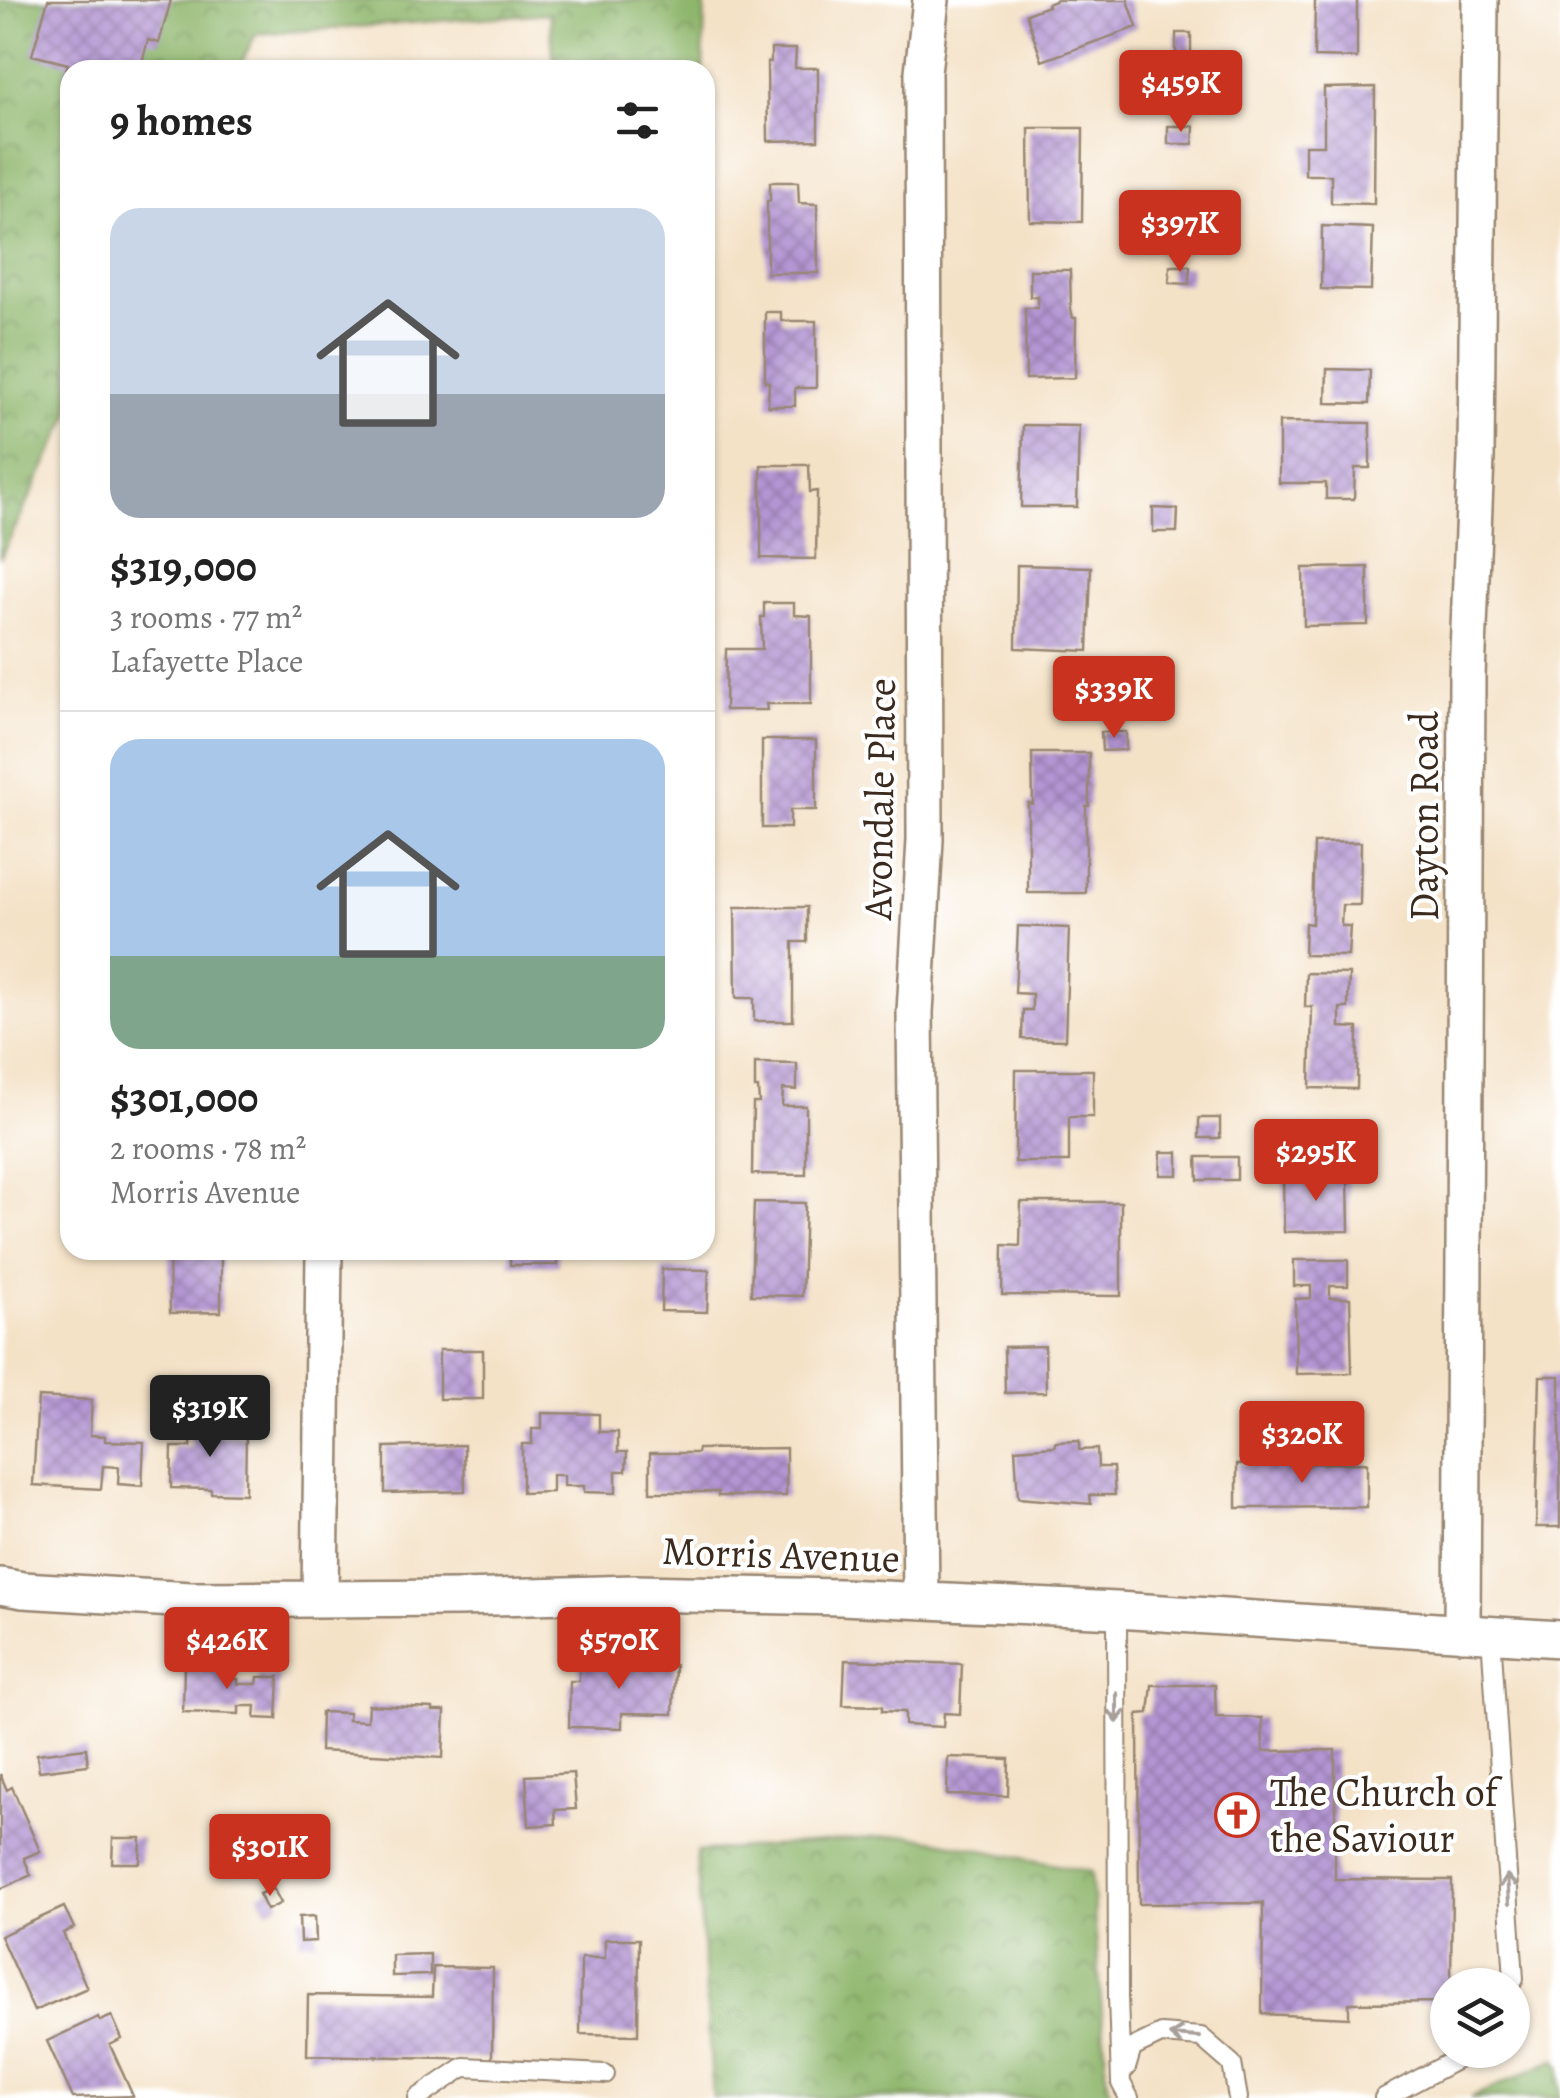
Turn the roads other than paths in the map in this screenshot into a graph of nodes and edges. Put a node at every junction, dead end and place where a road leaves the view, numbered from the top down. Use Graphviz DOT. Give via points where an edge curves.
graph roads {
  1 [pos="930,0"];
  2 [pos="1480,0"];
  3 [pos="324,1260"];
  4 [pos="0,1586"];
  5 [pos="320,1599"];
  6 [pos="921,1601"];
  7 [pos="1117,1610"];
  8 [pos="1476,1634"];
  9 [pos="1560,1638"];
  10 [pos="1513,1968"];
  11 [pos="1440,2068"];
  12 [pos="605,2074"];
  13 [pos="1125,2091"];
  14 [pos="418,2098"];
  15 [pos="1238,2098"];
  16 [pos="1384,2098"];
  1 -- 6 [label="street, Avondale Place" via="923,72 925,840 916,1012"];
  2 -- 8 [label="street, Dayton Road" via="1467,676"];
  3 -- 5 [label="street"];
  4 -- 5 [label="street, Morris Avenue" via="191,1600"];
  5 -- 6 [label="street, Morris Avenue" via="634,1592"];
  6 -- 7 [label="street, Morris Avenue"];
  7 -- 8 [label="street, Morris Avenue"];
  7 -- 13 [label="lane, one-way" via="1118,1997"];
  8 -- 9 [label="street, Morris Avenue"];
  10 -- 8 [label="lane, one-way"];
  11 -- 16 [label="lane"];
  12 -- 14 [label="lane" via="464,2067"];
  15 -- 13 [label="lane, one-way" via="1232,2064 1201,2037 1161,2034 1132,2048"];
}
